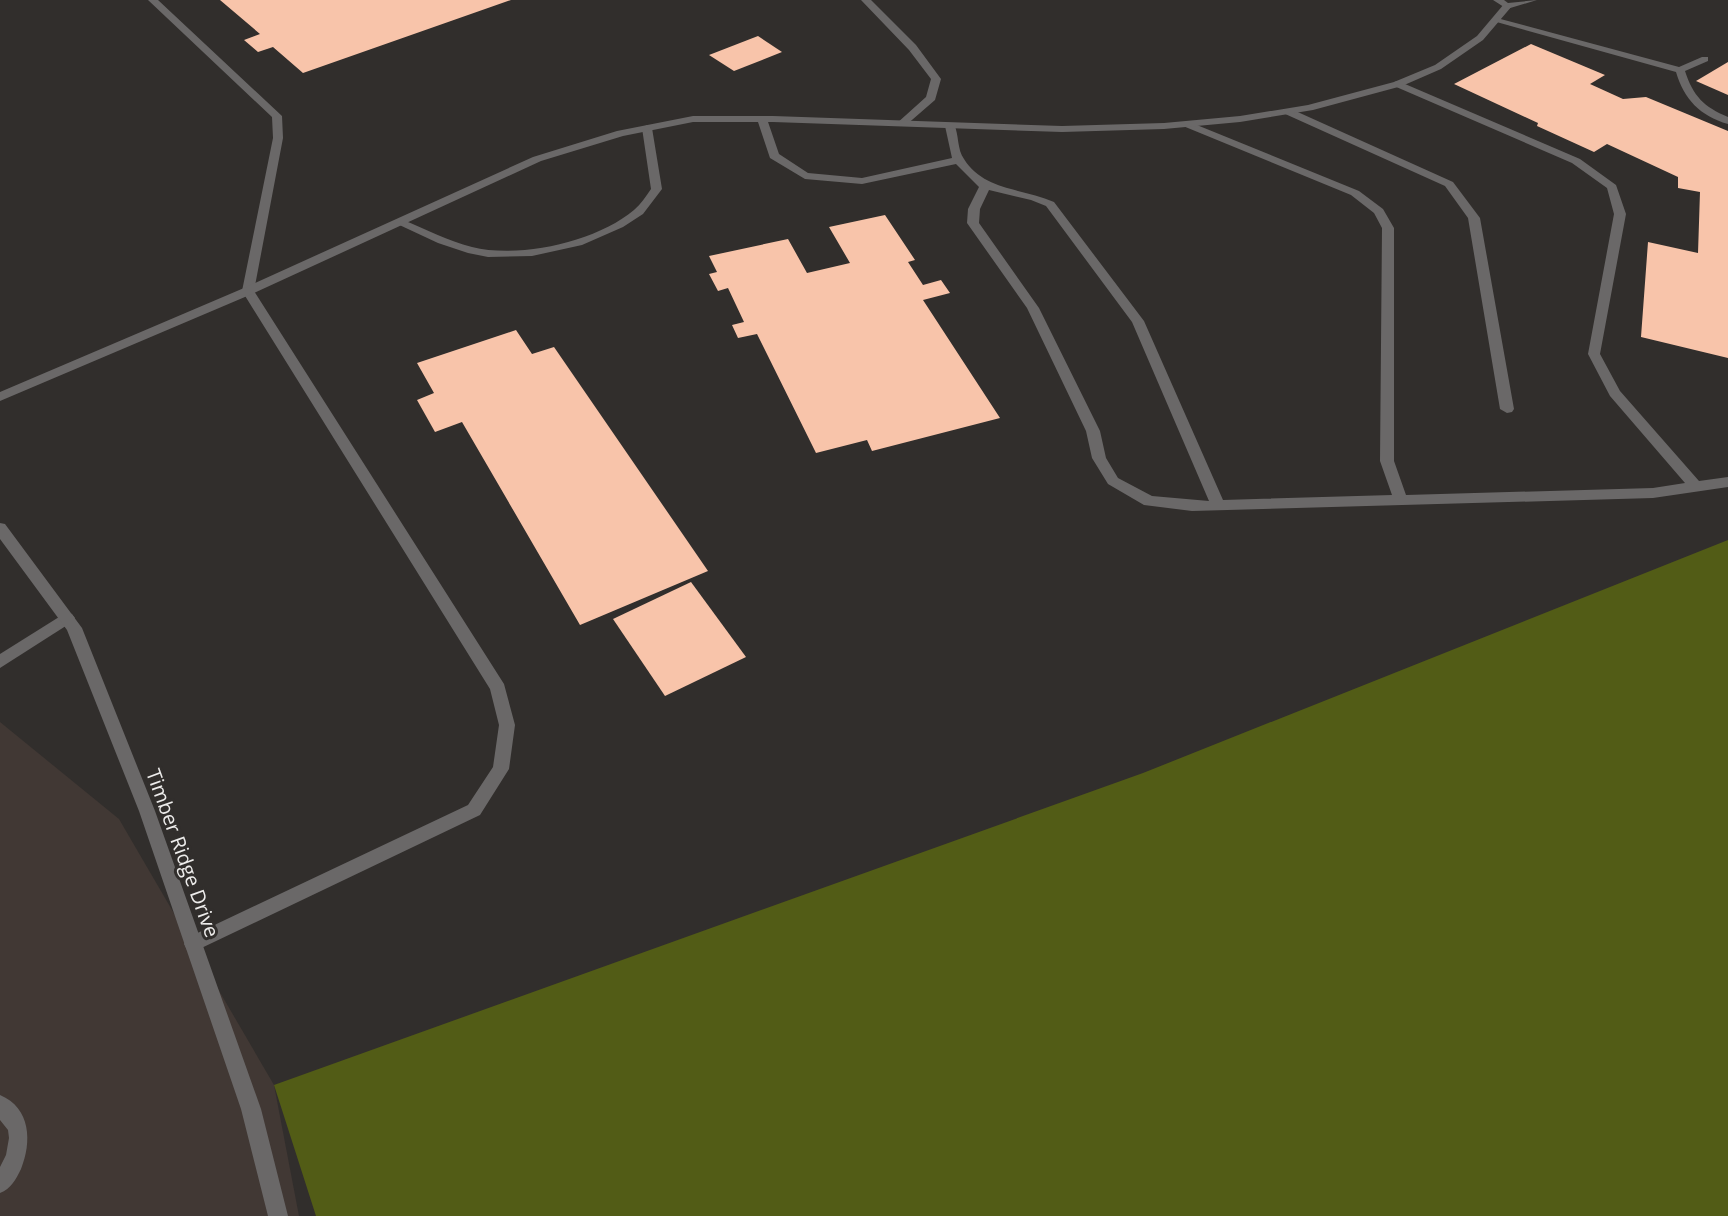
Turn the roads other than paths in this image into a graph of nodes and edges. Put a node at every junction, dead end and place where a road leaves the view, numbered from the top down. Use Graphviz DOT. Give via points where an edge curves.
graph roads {
  1 [pos="153,0"];
  2 [pos="866,0"];
  3 [pos="1532,0"];
  4 [pos="1503,3"];
  5 [pos="1496,19"];
  6 [pos="1705,59"];
  7 [pos="1680,70"];
  8 [pos="1398,84"];
  9 [pos="1287,111"];
  10 [pos="762,119"];
  11 [pos="1728,121"];
  12 [pos="901,124"];
  13 [pos="1187,124"];
  14 [pos="950,126"];
  15 [pos="647,128"];
  16 [pos="958,160"];
  17 [pos="985,186"];
  18 [pos="399,222"];
  19 [pos="248,291"];
  20 [pos="0,397"];
  21 [pos="1507,409"];
  22 [pos="1728,482"];
  23 [pos="1696,487"];
  24 [pos="1401,500"];
  25 [pos="1218,505"];
  26 [pos="0,528"];
  27 [pos="67,618"];
  28 [pos="0,662"];
  29 [pos="193,944"];
  30 [pos="0,1105"];
  31 [pos="0,1183"];
  32 [pos="278,1216"];
  1 -- 19 [label="street" via="277,116 278,138"];
  2 -- 12 [label="street" via="925,60 936,79 931,98"];
  3 -- 4 [label="street"];
  4 -- 5 [label="street"];
  5 -- 7 [label="street"];
  5 -- 8 [label="street" via="1480,38 1438,67"];
  6 -- 7 [label="street"];
  7 -- 11 [label="street" via="1687,93 1697,104"];
  8 -- 9 [label="street"];
  8 -- 23 [label="street" via="1576,161 1612,187 1620,214 1594,354 1615,393"];
  9 -- 13 [label="street"];
  9 -- 21 [label="street" via="1449,184 1474,218"];
  10 -- 12 [label="street"];
  10 -- 15 [label="street" via="693,119"];
  10 -- 16 [label="street" via="774,156 805,176 862,181"];
  12 -- 14 [label="street"];
  13 -- 14 [label="street" via="1062,129"];
  13 -- 24 [label="street" via="1355,193 1379,211 1388,228 1387,462"];
  14 -- 16 [label="street"];
  15 -- 18 [label="street" via="537,159"];
  15 -- 18 [label="street" via="657,189 638,213 599,235 511,255 470,251"];
  16 -- 17 [label="street"];
  17 -- 25 [label="street" via="1050,204 1138,321"];
  17 -- 25 [label="street" via="974,209 973,223 1033,308 1093,431 1099,458 1113,481 1149,501"];
  18 -- 19 [label="street"];
  19 -- 20 [label="street"];
  19 -- 29 [label="street" via="498,688 507,725 501,770 474,810"];
  22 -- 23 [label="street"];
  23 -- 24 [label="street" via="1653,493"];
  24 -- 25 [label="street"];
  26 -- 27 [label="street, Timber Ridge Drive"];
  27 -- 28 [label="street"];
  27 -- 29 [label="street, Timber Ridge Drive" via="147,811"];
  29 -- 32 [label="street, Timber Ridge Drive" via="251,1109"];
  30 -- 31 [label="street" via="18,1126 18,1149 8,1175"];
}
